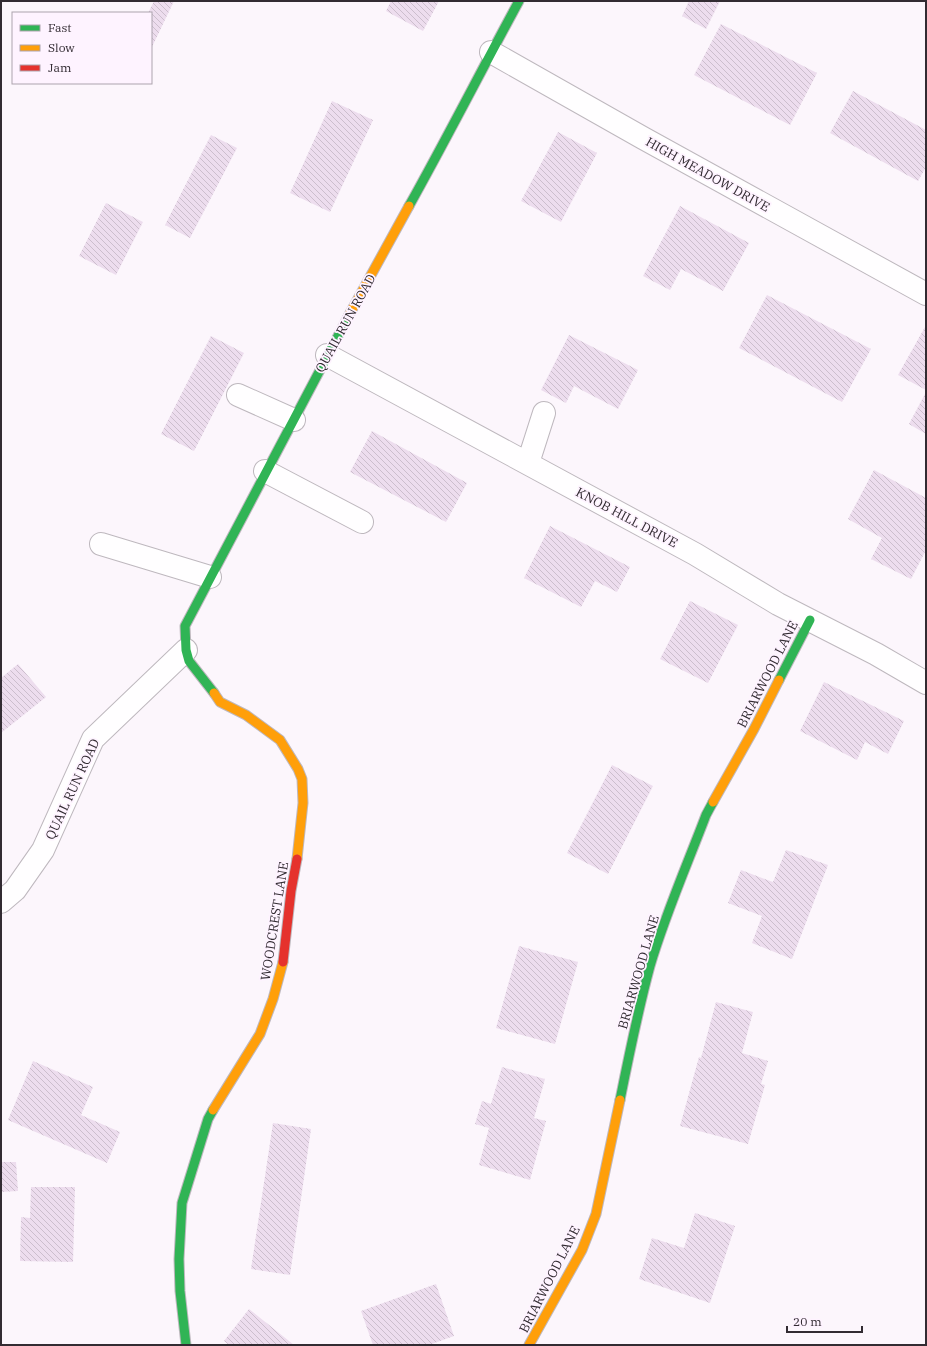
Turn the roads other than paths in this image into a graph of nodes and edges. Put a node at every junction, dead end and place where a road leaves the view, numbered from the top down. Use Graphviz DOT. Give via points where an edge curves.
graph roads {
  1 [pos="519,1"];
  2 [pos="491,52"];
  3 [pos="926,294"];
  4 [pos="327,355"];
  5 [pos="238,395"];
  6 [pos="544,413"];
  7 [pos="294,420"];
  8 [pos="528,463"];
  9 [pos="265,471"];
  10 [pos="362,522"];
  11 [pos="101,544"];
  12 [pos="210,577"];
  13 [pos="810,620"];
  14 [pos="186,650"];
  15 [pos="926,683"];
  16 [pos="298,769"];
  17 [pos="1,902"];
  18 [pos="186,1345"];
  19 [pos="529,1345"];
  1 -- 2 [label="street, QUAIL RUN ROAD"];
  2 -- 3 [label="street, HIGH MEADOW DRIVE"];
  2 -- 4 [label="street, QUAIL RUN ROAD" via="447,138"];
  4 -- 7 [label="street, QUAIL RUN ROAD"];
  4 -- 8 [label="street, KNOB HILL DRIVE"];
  5 -- 7 [label="street"];
  6 -- 8 [label="street"];
  7 -- 9 [label="street, QUAIL RUN ROAD"];
  8 -- 13 [label="street, KNOB HILL DRIVE"];
  9 -- 10 [label="street"];
  9 -- 12 [label="street, QUAIL RUN ROAD"];
  11 -- 12 [label="street"];
  12 -- 14 [label="street, QUAIL RUN ROAD" via="185,626"];
  13 -- 15 [label="street, KNOB HILL DRIVE"];
  13 -- 19 [label="street, BRIARWOOD LANE" via="706,815 650,967 631,1044 596,1214 582,1250"];
  14 -- 16 [label="street, QUAIL RUN ROAD" via="189,661 220,702 246,715 280,740"];
  14 -- 17 [label="street, QUAIL RUN ROAD" via="93,739 43,850 15,890"];
  16 -- 18 [label="street, WOODCREST LANE" via="302,779 303,803 299,848 283,961 275,991 260,1034 208,1118 182,1203 179,1259"];
}
